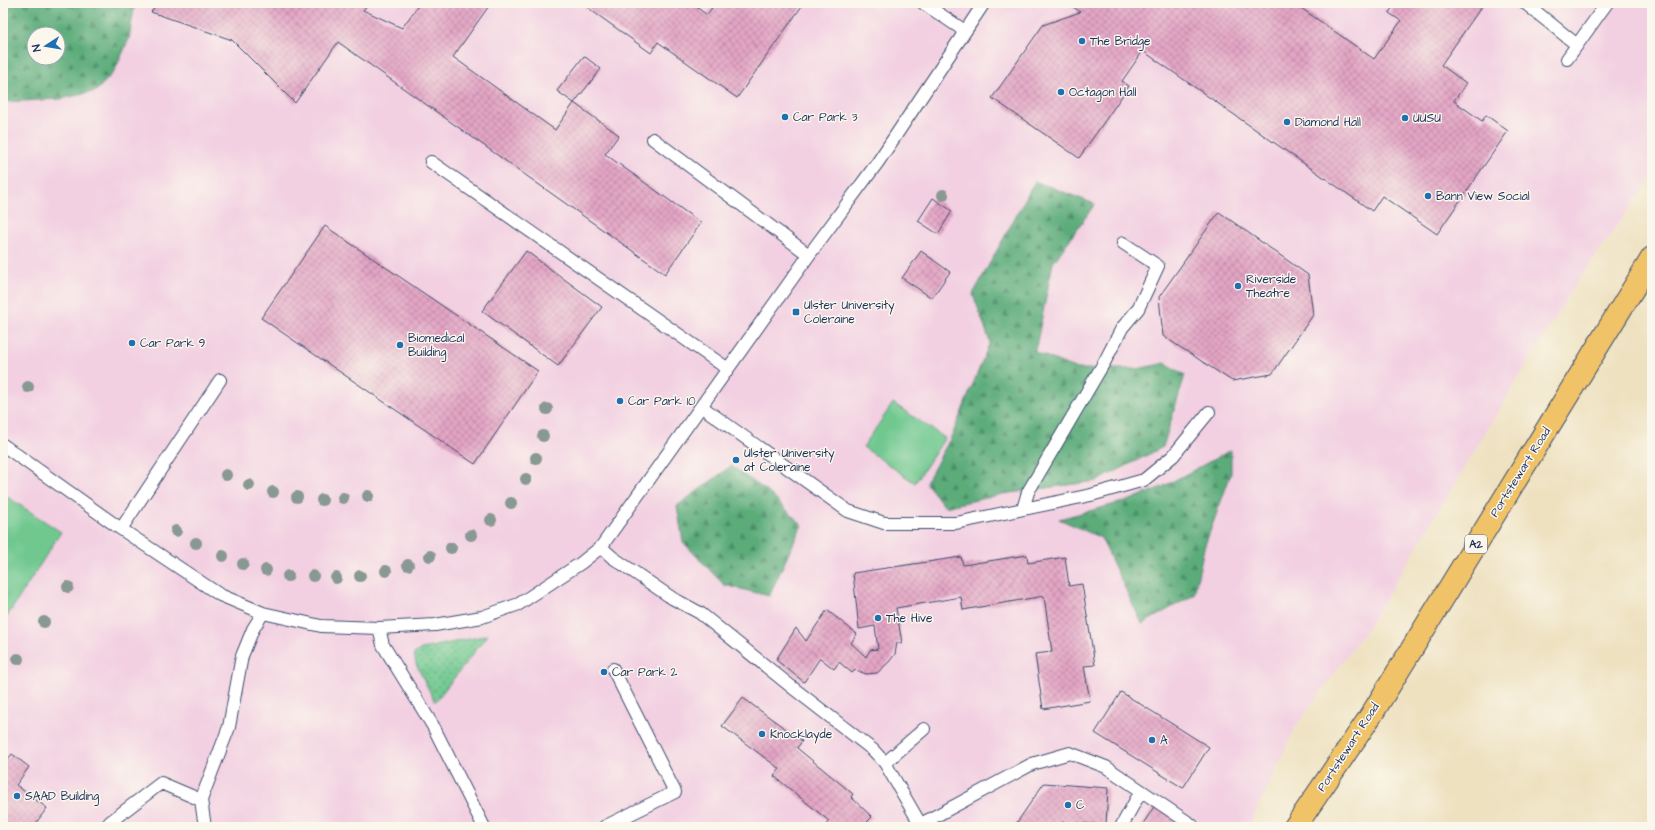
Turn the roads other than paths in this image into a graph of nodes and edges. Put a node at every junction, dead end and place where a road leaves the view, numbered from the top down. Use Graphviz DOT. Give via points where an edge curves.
graph roads {
  1 [pos="923,3"];
  2 [pos="984,3"];
  3 [pos="1525,3"];
  4 [pos="1607,3"];
  5 [pos="965,31"];
  6 [pos="1577,45"];
  7 [pos="1567,59"];
  8 [pos="653,139"];
  9 [pos="431,162"];
  10 [pos="1123,243"];
  11 [pos="809,255"];
  12 [pos="1652,258"];
  13 [pos="728,369"];
  14 [pos="220,380"];
  15 [pos="702,407"];
  16 [pos="1209,412"];
  17 [pos="3,445"];
  18 [pos="1023,509"];
  19 [pos="121,529"];
  20 [pos="601,547"];
  21 [pos="263,613"];
  22 [pos="379,628"];
  23 [pos="613,669"];
  24 [pos="924,729"];
  25 [pos="885,763"];
  26 [pos="1141,791"];
  27 [pos="201,800"];
  28 [pos="1192,825"];
  29 [pos="921,826"];
  30 [pos="106,827"];
  31 [pos="204,827"];
  32 [pos="484,827"];
  33 [pos="604,827"];
  34 [pos="1121,827"];
  35 [pos="1296,827"];
  1 -- 5 [label="lane"];
  2 -- 5 [label="lane"];
  3 -- 6 [label="lane"];
  4 -- 6 [label="lane"];
  5 -- 11 [label="lane" via="878,162"];
  6 -- 7 [label="lane"];
  8 -- 11 [label="lane"];
  9 -- 13 [label="lane"];
  10 -- 18 [label="lane" via="1158,266 1138,309 1122,328 1028,492"];
  11 -- 13 [label="lane"];
  12 -- 35 [label="main road, Portstewart Road / A2" via="1370,716"];
  13 -- 15 [label="lane"];
  14 -- 19 [label="lane"];
  15 -- 18 [label="lane" via="848,511 884,523 956,523"];
  15 -- 20 [label="lane"];
  16 -- 18 [label="lane" via="1174,456 1144,480 1091,495"];
  17 -- 19 [label="lane"];
  19 -- 21 [label="lane" via="220,595"];
  20 -- 22 [label="lane" via="520,604 482,617 442,624"];
  20 -- 25 [label="lane" via="672,598 700,613 873,750"];
  21 -- 22 [label="lane" via="321,626"];
  21 -- 27 [label="lane" via="242,656 229,727"];
  22 -- 32 [label="lane" via="383,644 433,726"];
  23 -- 33 [label="lane" via="675,792"];
  24 -- 25 [label="lane"];
  25 -- 29 [label="lane"];
  26 -- 28 [label="lane"];
  26 -- 29 [label="lane" via="1106,767 1070,753 1032,764"];
  26 -- 34 [label="lane"];
  27 -- 30 [label="lane" via="161,783"];
  27 -- 31 [label="lane"];
}
